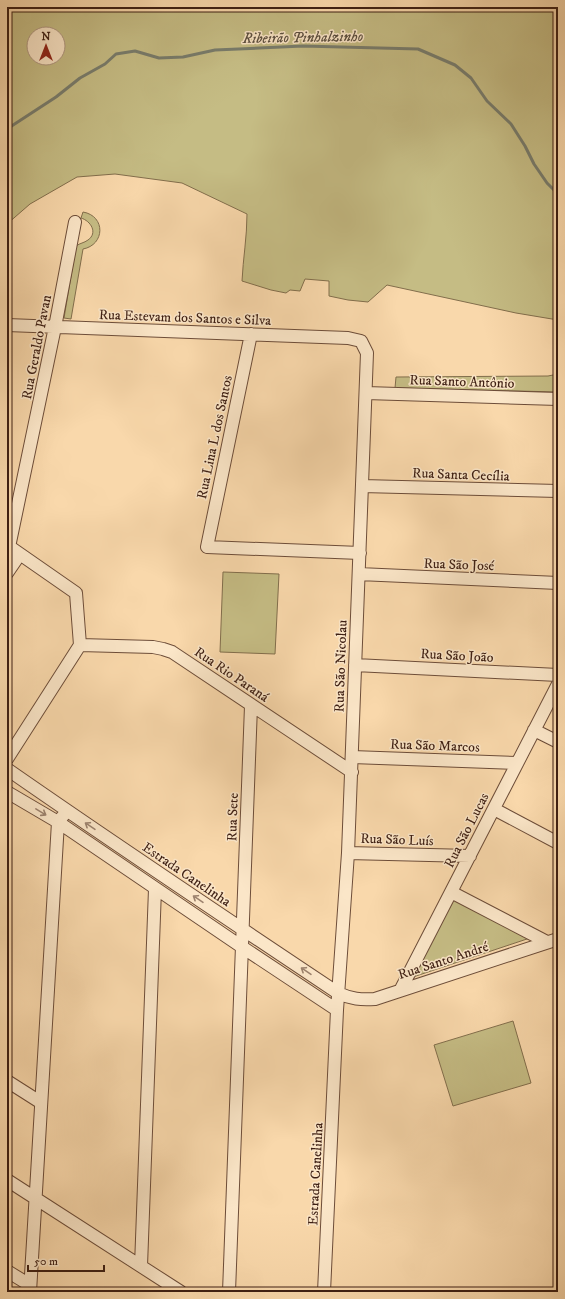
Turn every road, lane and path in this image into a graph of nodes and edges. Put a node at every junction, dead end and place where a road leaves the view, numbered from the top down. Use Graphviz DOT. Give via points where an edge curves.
graph roads {
  1 [pos="75,222"];
  2 [pos="7,325"];
  3 [pos="55,327"];
  4 [pos="251,334"];
  5 [pos="361,341"];
  6 [pos="366,393"];
  7 [pos="558,399"];
  8 [pos="362,486"];
  9 [pos="558,491"];
  10 [pos="12,549"];
  11 [pos="360,553"];
  12 [pos="7,573"];
  13 [pos="359,574"];
  14 [pos="558,583"];
  15 [pos="80,645"];
  16 [pos="356,665"];
  17 [pos="558,675"];
  18 [pos="558,684"];
  19 [pos="251,706"];
  20 [pos="534,730"];
  21 [pos="558,742"];
  22 [pos="352,757"];
  23 [pos="7,759"];
  24 [pos="517,764"];
  25 [pos="7,769"];
  26 [pos="352,772"];
  27 [pos="7,792"];
  28 [pos="494,809"];
  29 [pos="67,811"];
  30 [pos="58,822"];
  31 [pos="558,843"];
  32 [pos="348,853"];
  33 [pos="470,856"];
  34 [pos="156,889"];
  35 [pos="451,892"];
  36 [pos="243,930"];
  37 [pos="552,941"];
  38 [pos="242,947"];
  39 [pos="401,989"];
  40 [pos="338,993"];
  41 [pos="337,1010"];
  42 [pos="7,1081"];
  43 [pos="40,1102"];
  44 [pos="7,1180"];
  45 [pos="36,1198"];
  46 [pos="141,1266"];
  47 [pos="7,1271"];
  48 [pos="30,1288"];
  49 [pos="181,1292"];
  50 [pos="229,1292"];
  51 [pos="324,1292"];
  1 -- 3 [label="street, Rua Geraldo Pavan"];
  2 -- 3 [label="street, Rua Estevam dos Santos e Silva"];
  3 -- 4 [label="street, Rua Estevam dos Santos e Silva"];
  3 -- 10 [label="street, Rua Geraldo Pavan"];
  4 -- 5 [label="street, Rua Estevam dos Santos e Silva" via="348,338"];
  4 -- 11 [label="street, Rua Lina L dos Santos" via="207,547"];
  5 -- 6 [label="street, Rua São Nicolau" via="367,353"];
  6 -- 7 [label="street, Rua Santo Antônio"];
  6 -- 8 [label="street, Rua São Nicolau"];
  8 -- 9 [label="street, Rua Santa Cecília"];
  8 -- 11 [label="street, Rua São Nicolau"];
  10 -- 12 [label="street"];
  10 -- 15 [label="street" via="76,593"];
  11 -- 13 [label="street, Rua São Nicolau"];
  13 -- 14 [label="street, Rua São José"];
  13 -- 16 [label="street, Rua São Nicolau"];
  15 -- 19 [label="street, Rua Rio Paraná" via="163,648"];
  15 -- 23 [label="street"];
  16 -- 17 [label="street, Rua São João"];
  16 -- 22 [label="street, Rua São Nicolau"];
  18 -- 20 [label="street, Rua São Lucas"];
  19 -- 26 [label="street, Rua Rio Paraná"];
  19 -- 36 [label="street, Rua Sete"];
  20 -- 21 [label="street"];
  20 -- 24 [label="street, Rua São Lucas"];
  22 -- 24 [label="street, Rua São Marcos"];
  22 -- 26 [label="street, Rua São Nicolau"];
  24 -- 28 [label="street, Rua São Lucas"];
  25 -- 29 [label="street, Estrada Canelinha"];
  26 -- 32 [label="street, Rua São Nicolau"];
  27 -- 30 [label="street, one-way"];
  28 -- 31 [label="street"];
  28 -- 33 [label="street, Rua São Lucas"];
  29 -- 30 [label="street"];
  36 -- 29 [label="street, Estrada Canelinha, one-way"];
  30 -- 34 [label="street"];
  30 -- 43 [label="street"];
  32 -- 33 [label="street, Rua São Luís"];
  32 -- 40 [label="street, Rua São Nicolau"];
  33 -- 35 [label="street, Rua São Lucas"];
  34 -- 38 [label="street"];
  34 -- 46 [label="street"];
  35 -- 37 [label="street"];
  35 -- 39 [label="street, Rua São Lucas"];
  36 -- 38 [label="street, Rua Sete"];
  40 -- 36 [label="street, Estrada Canelinha, one-way"];
  37 -- 39 [label="street, Rua Santo André"];
  38 -- 41 [label="street"];
  38 -- 50 [label="street, Rua Sete"];
  39 -- 40 [label="street, Rua Santo André" via="375,999 361,1000"];
  40 -- 41 [label="street, Estrada Canelinha"];
  41 -- 51 [label="street, Estrada Canelinha"];
  42 -- 43 [label="street"];
  43 -- 45 [label="street"];
  44 -- 45 [label="street"];
  45 -- 46 [label="street"];
  45 -- 48 [label="street"];
  46 -- 49 [label="street"];
  47 -- 48 [label="street"];
}
